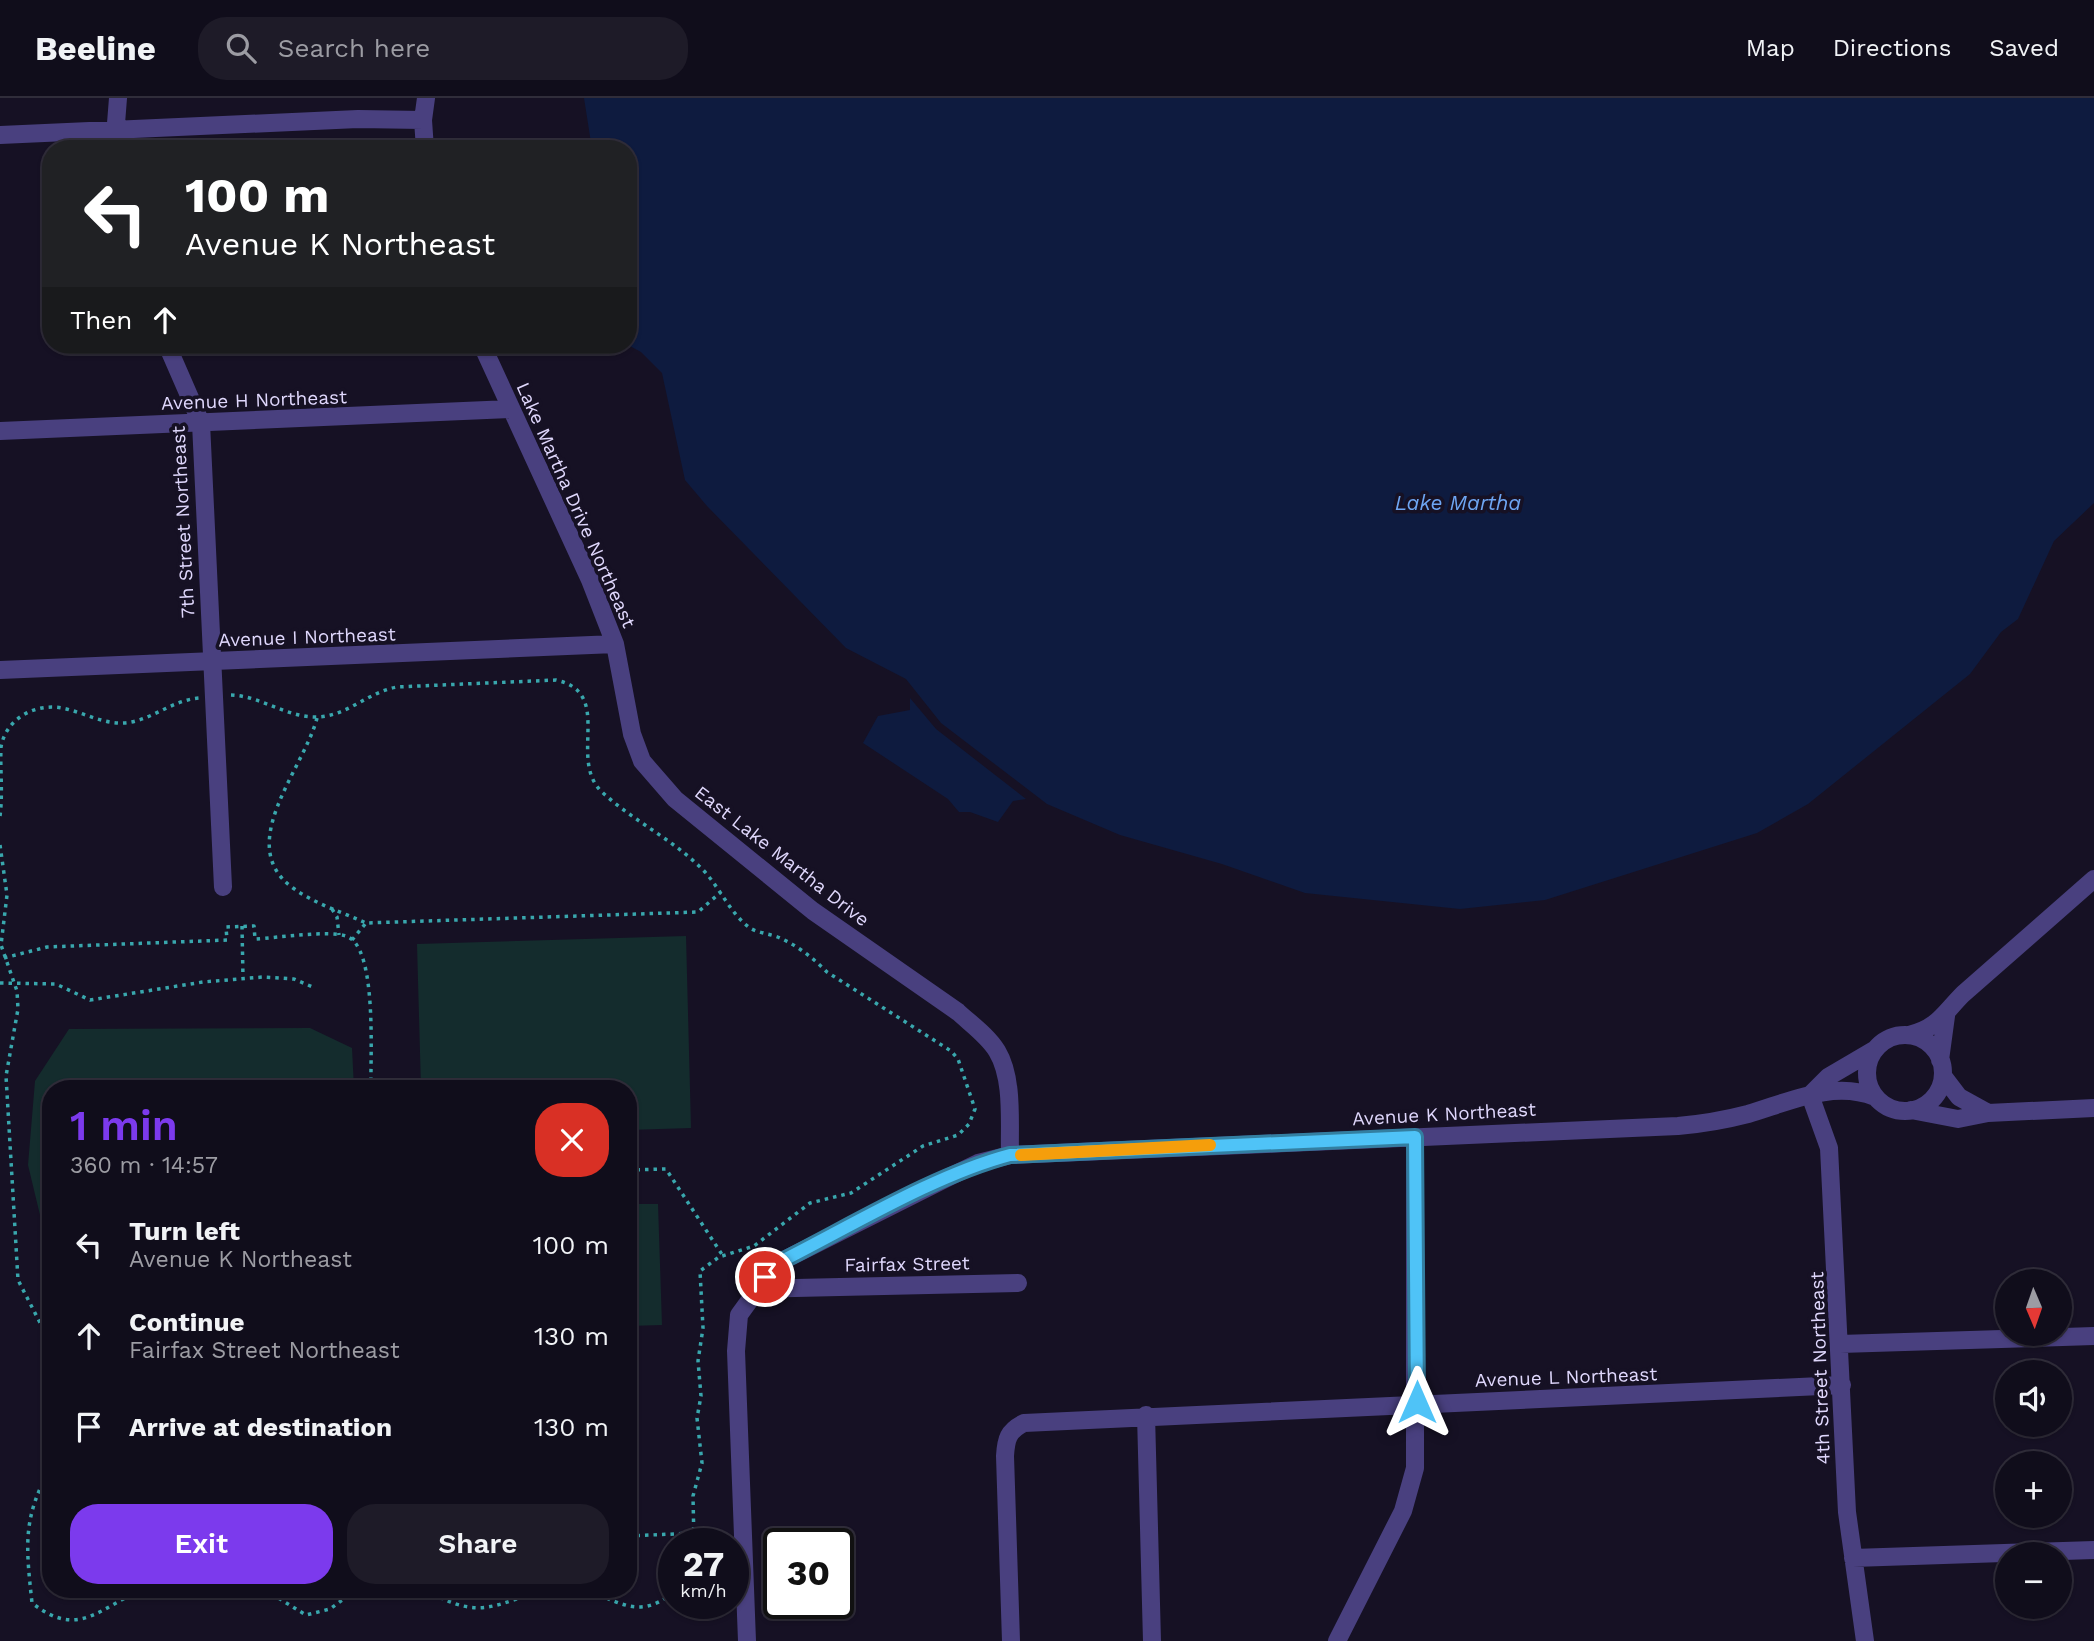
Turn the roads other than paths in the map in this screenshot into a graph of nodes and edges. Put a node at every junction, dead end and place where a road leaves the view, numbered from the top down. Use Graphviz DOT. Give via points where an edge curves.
graph roads {
  1 [pos="118,98"];
  2 [pos="426,98"];
  3 [pos="423,120"];
  4 [pos="0,135"];
  5 [pos="114,140"];
  6 [pos="424,140"];
  7 [pos="171,354"];
  8 [pos="486,354"];
  9 [pos="510,409"];
  10 [pos="201,423"];
  11 [pos="0,431"];
  12 [pos="615,644"];
  13 [pos="212,662"];
  14 [pos="0,670"];
  15 [pos="2094,880"];
  16 [pos="223,887"];
  17 [pos="1946,1016"];
  18 [pos="1909,1035"];
  19 [pos="1874,1051"];
  20 [pos="1942,1068"];
  21 [pos="1810,1095"];
  22 [pos="1875,1097"];
  23 [pos="2094,1108"];
  24 [pos="1911,1110"];
  25 [pos="1988,1113"];
  26 [pos="1415,1137"];
  27 [pos="1010,1155"];
  28 [pos="1018,1283"];
  29 [pos="755,1289"];
  30 [pos="2094,1336"];
  31 [pos="1840,1344"];
  32 [pos="1842,1385"];
  33 [pos="1417,1402"];
  34 [pos="1146,1415"];
  35 [pos="2094,1550"];
  36 [pos="1853,1558"];
  37 [pos="747,1641"];
  38 [pos="1012,1641"];
  39 [pos="1152,1641"];
  40 [pos="1337,1641"];
  41 [pos="1865,1641"];
  1 -- 5 [label="street"];
  2 -- 3 [label="street"];
  3 -- 5 [label="street" via="358,119"];
  3 -- 6 [label="street"];
  4 -- 5 [label="street"];
  7 -- 10 [label="street, 7th Street Northeast"];
  8 -- 9 [label="street, Lake Martha Drive Northeast"];
  9 -- 10 [label="street, Avenue H Northeast"];
  9 -- 12 [label="street, Lake Martha Drive Northeast"];
  10 -- 11 [label="street, Avenue H Northeast"];
  10 -- 13 [label="street, 7th Street Northeast"];
  12 -- 13 [label="street, Avenue I Northeast"];
  12 -- 27 [label="street, East Lake Martha Drive" via="635,745 657,780 699,820 813,911 957,1012 998,1052 1007,1087"];
  13 -- 14 [label="street, Avenue I Northeast"];
  13 -- 16 [label="street, 7th Street Northeast"];
  15 -- 17 [label="street" via="1963,994"];
  17 -- 18 [label="street"];
  17 -- 20 [label="street"];
  18 -- 19 [label="street" via="1889,1038"];
  18 -- 20 [label="street" via="1927,1042"];
  19 -- 21 [label="street, Avenue K Northeast" via="1828,1077"];
  19 -- 22 [label="street" via="1867,1069"];
  20 -- 24 [label="street" via="1941,1086 1929,1102"];
  20 -- 25 [label="street" via="1959,1097"];
  21 -- 22 [label="street, Avenue K Northeast" via="1850,1091"];
  21 -- 26 [label="street, Avenue K Northeast" via="1699,1124"];
  21 -- 31 [label="street, 4th Street Northeast" via="1829,1148"];
  22 -- 24 [label="street" via="1892,1108"];
  23 -- 25 [label="street"];
  24 -- 25 [label="street" via="1958,1119"];
  26 -- 27 [label="street, Avenue K Northeast"];
  26 -- 33 [label="street"];
  27 -- 29 [label="street, Avenue K Northeast" via="978,1163 776,1264"];
  28 -- 29 [label="street, Fairfax Street"];
  29 -- 37 [label="street, Avenue K Northeast" via="739,1315 736,1352"];
  30 -- 31 [label="street"];
  31 -- 32 [label="street, 4th Street Northeast"];
  32 -- 33 [label="street, Avenue L Northeast" via="1481,1403"];
  32 -- 36 [label="street, 4th Street Northeast"];
  33 -- 34 [label="street, Avenue L Northeast"];
  33 -- 40 [label="street" via="1413,1482"];
  34 -- 38 [label="street, Avenue L Northeast" via="1024,1423 1006,1440"];
  34 -- 39 [label="street"];
  35 -- 36 [label="street"];
  36 -- 41 [label="street, 4th Street Northeast"];
}
